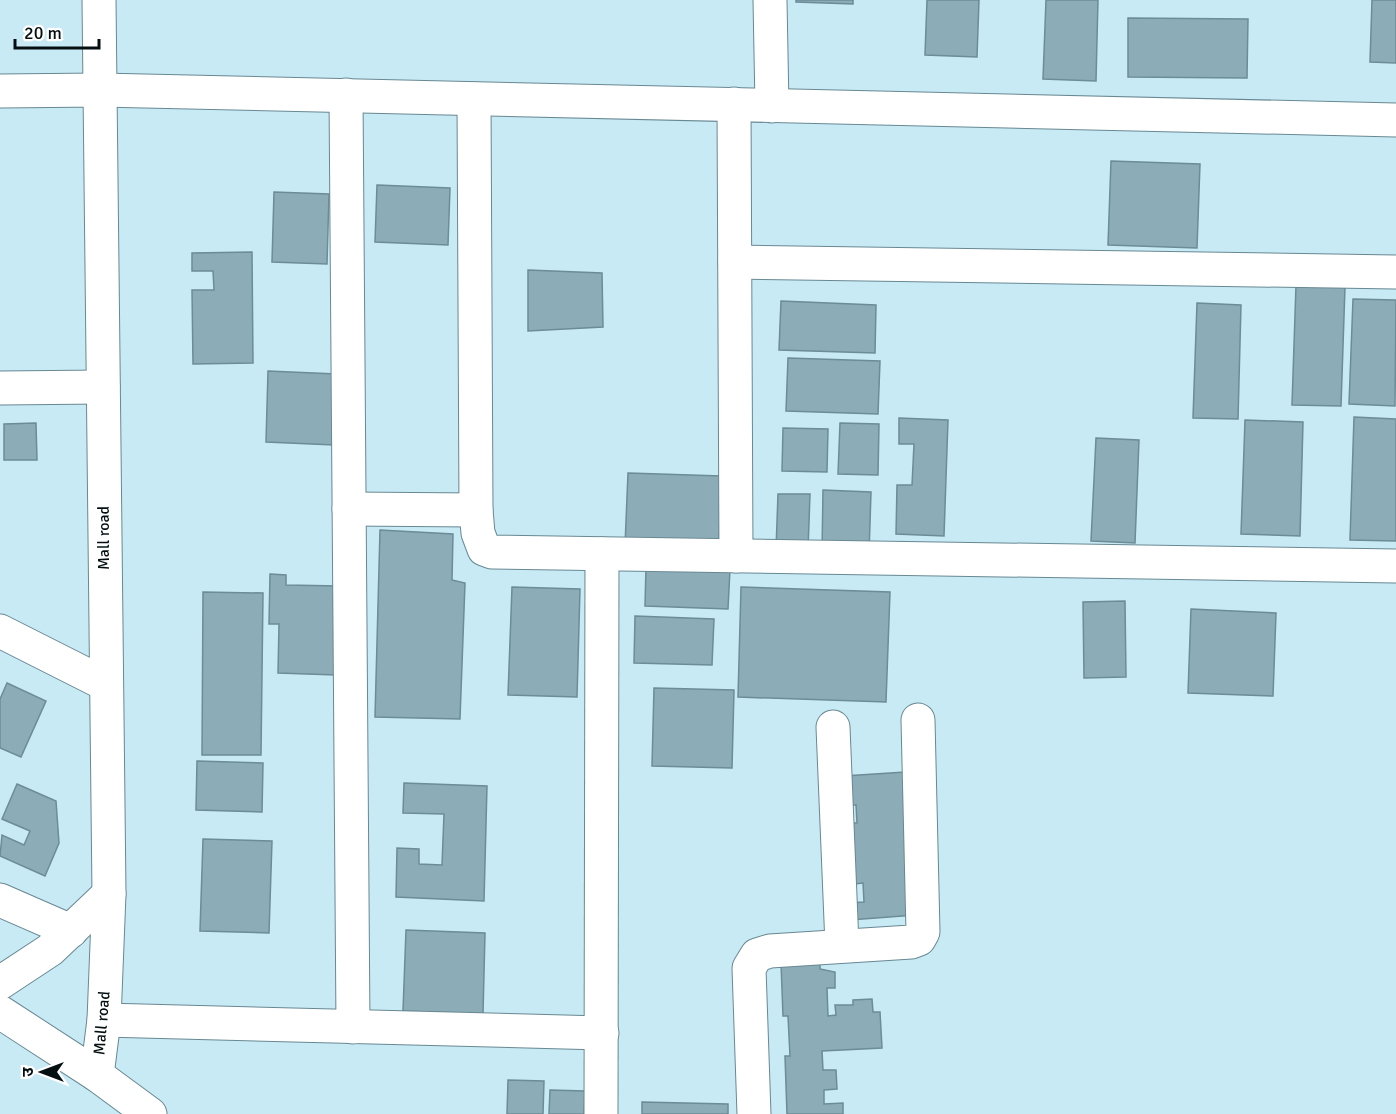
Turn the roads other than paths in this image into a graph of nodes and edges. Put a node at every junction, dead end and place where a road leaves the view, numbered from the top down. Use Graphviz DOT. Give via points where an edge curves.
graph roads {
  1 [pos="99,0"];
  2 [pos="770,0"];
  3 [pos="100,90"];
  4 [pos="0,91"];
  5 [pos="346,95"];
  6 [pos="474,99"];
  7 [pos="734,104"];
  8 [pos="772,106"];
  9 [pos="1396,120"];
  10 [pos="735,262"];
  11 [pos="1396,272"];
  12 [pos="103,387"];
  13 [pos="0,388"];
  14 [pos="349,509"];
  15 [pos="476,510"];
  16 [pos="602,554"];
  17 [pos="736,556"];
  18 [pos="1396,566"];
  19 [pos="0,631"];
  20 [pos="105,684"];
  21 [pos="918,720"];
  22 [pos="833,727"];
  23 [pos="109,894"];
  24 [pos="0,900"];
  25 [pos="71,931"];
  26 [pos="842,945"];
  27 [pos="0,983"];
  28 [pos="0,1012"];
  29 [pos="104,1020"];
  30 [pos="352,1027"];
  31 [pos="602,1033"];
  32 [pos="97,1075"];
  33 [pos="150,1114"];
  34 [pos="601,1114"];
  35 [pos="754,1114"];
  1 -- 3 [label="street, Mall road"];
  2 -- 8 [label="street"];
  3 -- 4 [label="street"];
  3 -- 5 [label="street"];
  3 -- 12 [label="street, Mall road"];
  5 -- 6 [label="street"];
  5 -- 14 [label="street"];
  6 -- 7 [label="street"];
  6 -- 15 [label="street"];
  7 -- 8 [label="street"];
  7 -- 10 [label="street"];
  8 -- 9 [label="street"];
  10 -- 11 [label="street"];
  10 -- 17 [label="street"];
  12 -- 13 [label="street"];
  12 -- 20 [label="street, Mall road"];
  14 -- 15 [label="street"];
  14 -- 30 [label="street"];
  15 -- 16 [label="street" via="479,541 492,552"];
  16 -- 17 [label="street"];
  16 -- 31 [label="street"];
  17 -- 18 [label="street"];
  19 -- 20 [label="street"];
  20 -- 23 [label="street, Mall road"];
  21 -- 26 [label="street" via="923,932 911,942"];
  22 -- 26 [label="street"];
  23 -- 25 [label="street"];
  23 -- 29 [label="street, Mall road"];
  24 -- 25 [label="street"];
  25 -- 27 [label="street"];
  26 -- 35 [label="street" via="763,951 753,960 749,968"];
  28 -- 32 [label="street"];
  29 -- 30 [label="street"];
  29 -- 32 [label="street, Mall road"];
  30 -- 31 [label="street"];
  31 -- 34 [label="street"];
  32 -- 33 [label="street"];
}
